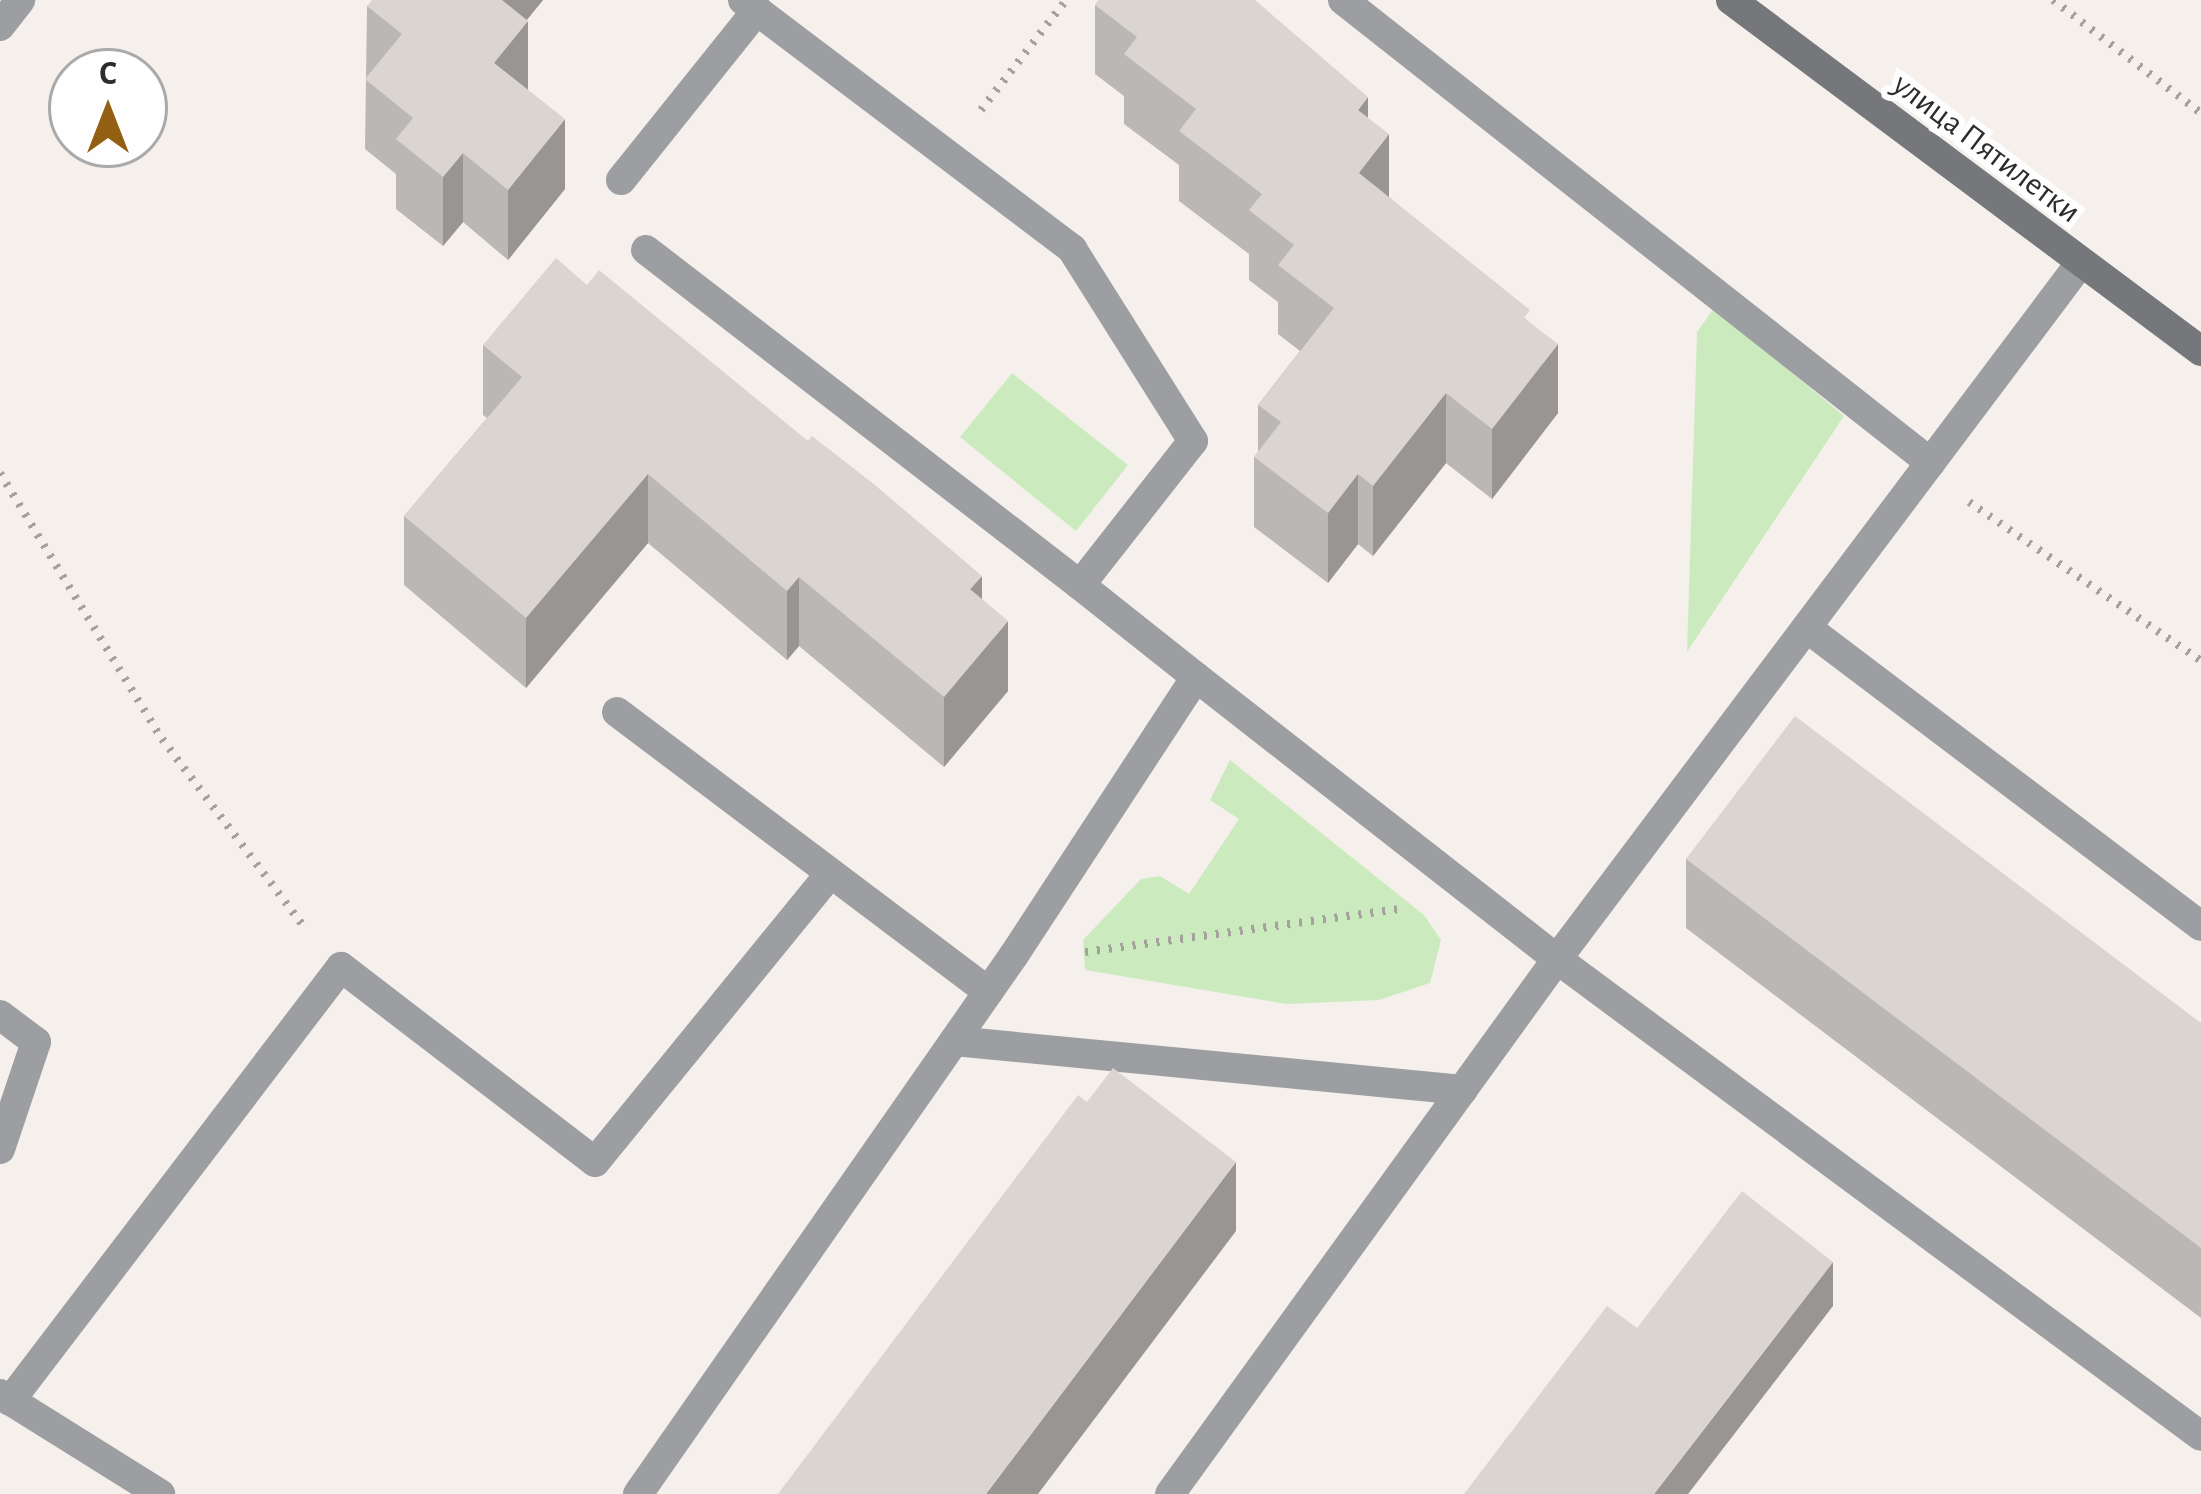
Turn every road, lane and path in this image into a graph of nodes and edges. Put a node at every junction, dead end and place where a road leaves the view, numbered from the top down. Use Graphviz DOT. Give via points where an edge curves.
graph roads {
  1 [pos="20,0"];
  2 [pos="1066,0"];
  3 [pos="1343,0"];
  4 [pos="1731,0"];
  5 [pos="2054,0"];
  6 [pos="750,5"];
  7 [pos="0,26"];
  8 [pos="2201,113"];
  9 [pos="947,154"];
  10 [pos="621,180"];
  11 [pos="646,250"];
  12 [pos="2079,265"];
  13 [pos="2201,351"];
  14 [pos="1931,463"];
  15 [pos="0,473"];
  16 [pos="1080,585"];
  17 [pos="1807,628"];
  18 [pos="2201,661"];
  19 [pos="1196,677"];
  20 [pos="617,712"];
  21 [pos="830,875"];
  22 [pos="1468,894"];
  23 [pos="2201,926"];
  24 [pos="1014,955"];
  25 [pos="1557,959"];
  26 [pos="340,967"];
  27 [pos="988,992"];
  28 [pos="0,1015"];
  29 [pos="954,1040"];
  30 [pos="1463,1090"];
  31 [pos="0,1149"];
  32 [pos="5,1398"];
  33 [pos="2201,1436"];
  34 [pos="160,1494"];
  35 [pos="638,1494"];
  36 [pos="1170,1494"];
  1 -- 7 [label="street"];
  2 -- 9 [label="path"];
  3 -- 14 [label="street"];
  4 -- 12 [label="main road, улица Пятилетки"];
  5 -- 8 [label="path"];
  6 -- 9 [label="street"];
  6 -- 10 [label="street"];
  9 -- 16 [label="street" via="1072,249 1193,441"];
  11 -- 16 [label="street"];
  12 -- 13 [label="main road, улица Пятилетки"];
  12 -- 14 [label="street"];
  14 -- 17 [label="street"];
  14 -- 18 [label="path" via="1972,505"];
  15 -- 26 [label="path" via="162,739 278,898"];
  16 -- 19 [label="street"];
  17 -- 23 [label="street"];
  17 -- 25 [label="street"];
  19 -- 22 [label="street"];
  19 -- 24 [label="street"];
  20 -- 21 [label="street"];
  21 -- 26 [label="street" via="595,1162"];
  21 -- 27 [label="street"];
  22 -- 24 [label="path" via="1117,948"];
  22 -- 25 [label="street"];
  24 -- 27 [label="street"];
  25 -- 30 [label="street"];
  25 -- 33 [label="street"];
  26 -- 32 [label="street"];
  27 -- 29 [label="street"];
  28 -- 31 [label="street" via="36,1042"];
  29 -- 30 [label="street"];
  29 -- 35 [label="street"];
  30 -- 36 [label="street"];
  32 -- 34 [label="street"];
}
